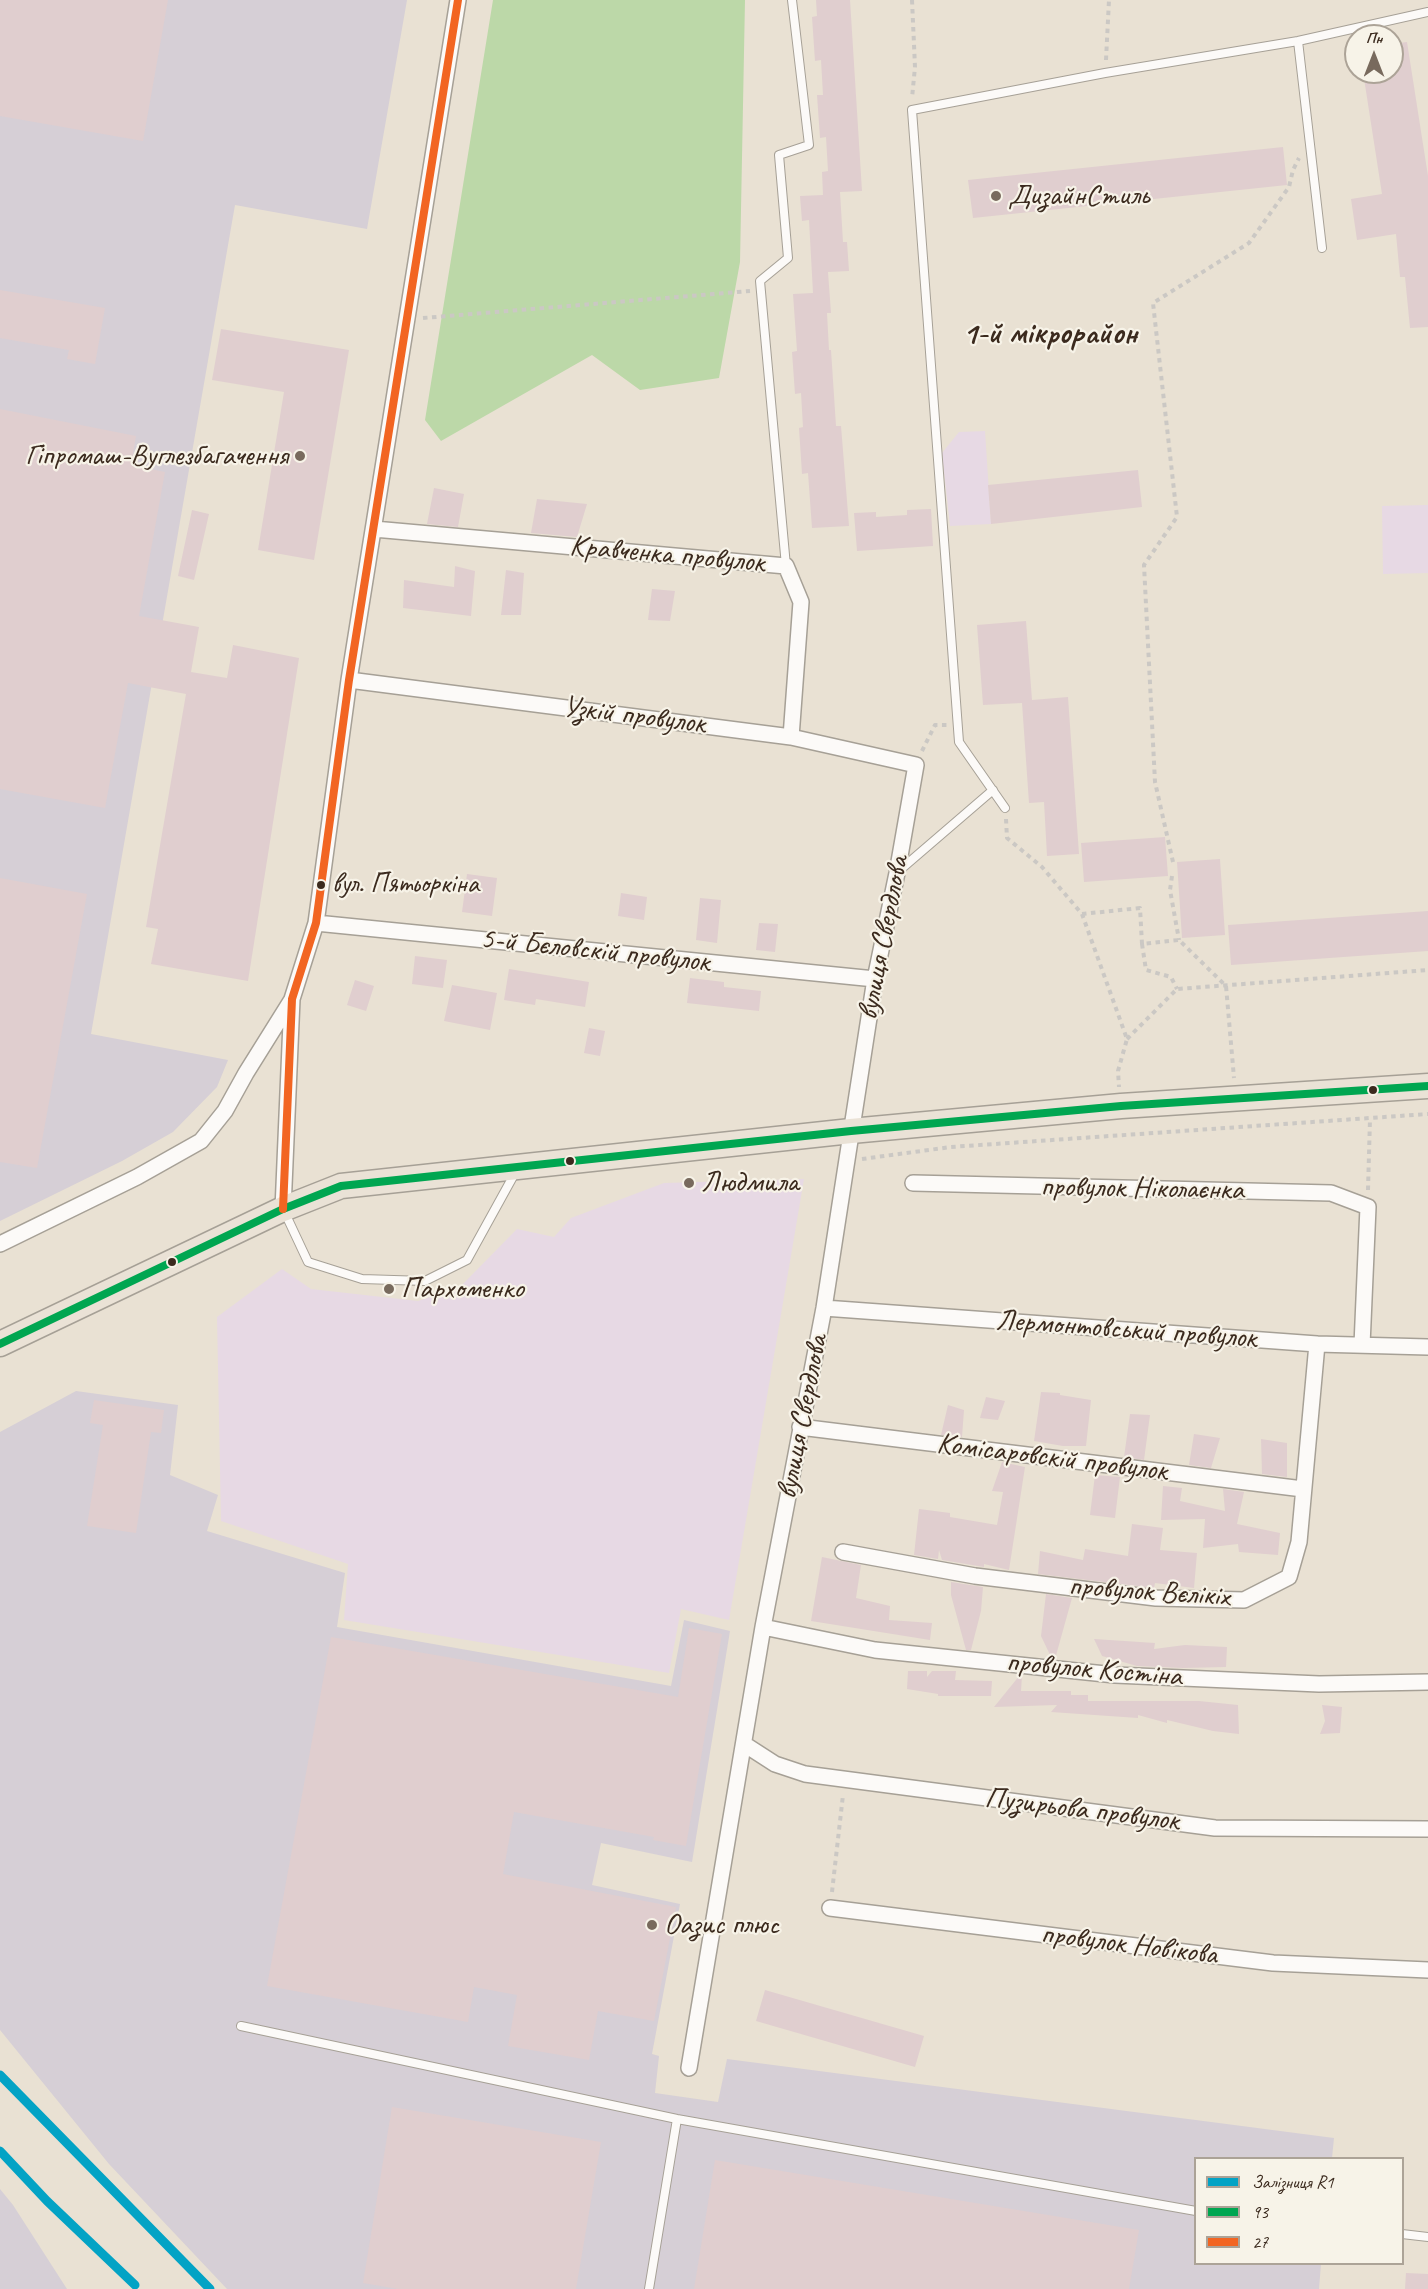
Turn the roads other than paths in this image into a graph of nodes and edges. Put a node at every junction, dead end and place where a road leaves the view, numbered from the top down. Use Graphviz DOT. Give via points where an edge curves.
graph roads {
  1 [pos="458,0"];
  2 [pos="792,0"];
  3 [pos="1428,12"];
  4 [pos="1298,41"];
  5 [pos="1323,248"];
  6 [pos="374,529"];
  7 [pos="786,566"];
  8 [pos="350,680"];
  9 [pos="791,737"];
  10 [pos="916,765"];
  11 [pos="993,790"];
  12 [pos="1005,808"];
  13 [pos="897,873"];
  14 [pos="316,923"];
  15 [pos="874,979"];
  16 [pos="292,999"];
  17 [pos="1428,1086"];
  18 [pos="851,1131"];
  19 [pos="518,1167"];
  20 [pos="913,1183"];
  21 [pos="283,1209"];
  22 [pos="0,1244"];
  23 [pos="824,1308"];
  24 [pos="0,1344"];
  25 [pos="1317,1344"];
  26 [pos="1362,1345"];
  27 [pos="1428,1347"];
  28 [pos="800,1427"];
  29 [pos="1303,1489"];
  30 [pos="843,1552"];
  31 [pos="763,1627"];
  32 [pos="1428,1682"];
  33 [pos="744,1744"];
  34 [pos="1428,1829"];
  35 [pos="830,1908"];
  36 [pos="1428,1970"];
  37 [pos="241,2025"];
  38 [pos="689,2068"];
  39 [pos="677,2119"];
  40 [pos="1194,2211"];
  41 [pos="1404,2234"];
  42 [pos="1428,2237"];
  43 [pos="649,2289"];
  1 -- 6 [label="street"];
  2 -- 7 [label="lane" via="809,145 778,154 788,258 760,281"];
  3 -- 4 [label="lane"];
  4 -- 5 [label="lane"];
  4 -- 11 [label="lane" via="912,110 959,742"];
  6 -- 7 [label="street, Кравченка провулок"];
  6 -- 8 [label="street"];
  7 -- 9 [label="street, Кравченка провулок" via="801,602"];
  8 -- 9 [label="street, Узкій провулок"];
  8 -- 14 [label="street"];
  9 -- 10 [label="street, Узкій провулок"];
  10 -- 13 [label="street, вулиця Свердлова"];
  11 -- 12 [label="lane"];
  11 -- 13 [label="lane"];
  13 -- 15 [label="street, вулиця Свердлова"];
  14 -- 15 [label="street, 5-й Бєловскій провулок"];
  14 -- 16 [label="street"];
  15 -- 18 [label="street, вулиця Свердлова"];
  16 -- 21 [label="street"];
  16 -- 22 [label="street" via="225,1111 201,1141"];
  17 -- 18 [label="main road" via="1121,1106"];
  18 -- 19 [label="main road"];
  18 -- 23 [label="street, вулиця Свердлова"];
  19 -- 21 [label="main road" via="341,1186"];
  19 -- 21 [label="lane" via="467,1260 425,1281 362,1279 308,1262"];
  20 -- 26 [label="street, провулок Ніколаєнка" via="1331,1193 1368,1207"];
  21 -- 24 [label="main road"];
  23 -- 25 [label="street, Лермонтовський провулок"];
  23 -- 28 [label="street, вулиця Свердлова"];
  25 -- 26 [label="street, Лермонтовський провулок"];
  25 -- 29 [label="street, провулок Вєлікіх"];
  26 -- 27 [label="street, Лермонтовський провулок"];
  28 -- 29 [label="street, Комісаровскій провулок"];
  28 -- 31 [label="street, вулиця Свердлова"];
  29 -- 30 [label="street, провулок Вєлікіх" via="1299,1542 1288,1577 1244,1600 1156,1598 975,1576"];
  31 -- 32 [label="street, провулок Костіна" via="875,1650 1115,1675 1319,1684"];
  31 -- 33 [label="street, вулиця Свердлова"];
  33 -- 34 [label="street, Пузирьова провулок" via="775,1764 805,1774 1215,1828"];
  33 -- 38 [label="street, вулиця Свердлова"];
  35 -- 36 [label="street, провулок Новікова" via="1273,1963"];
  37 -- 39 [label="lane"];
  39 -- 40 [label="lane"];
  39 -- 43 [label="lane"];
  41 -- 42 [label="lane"];
}
